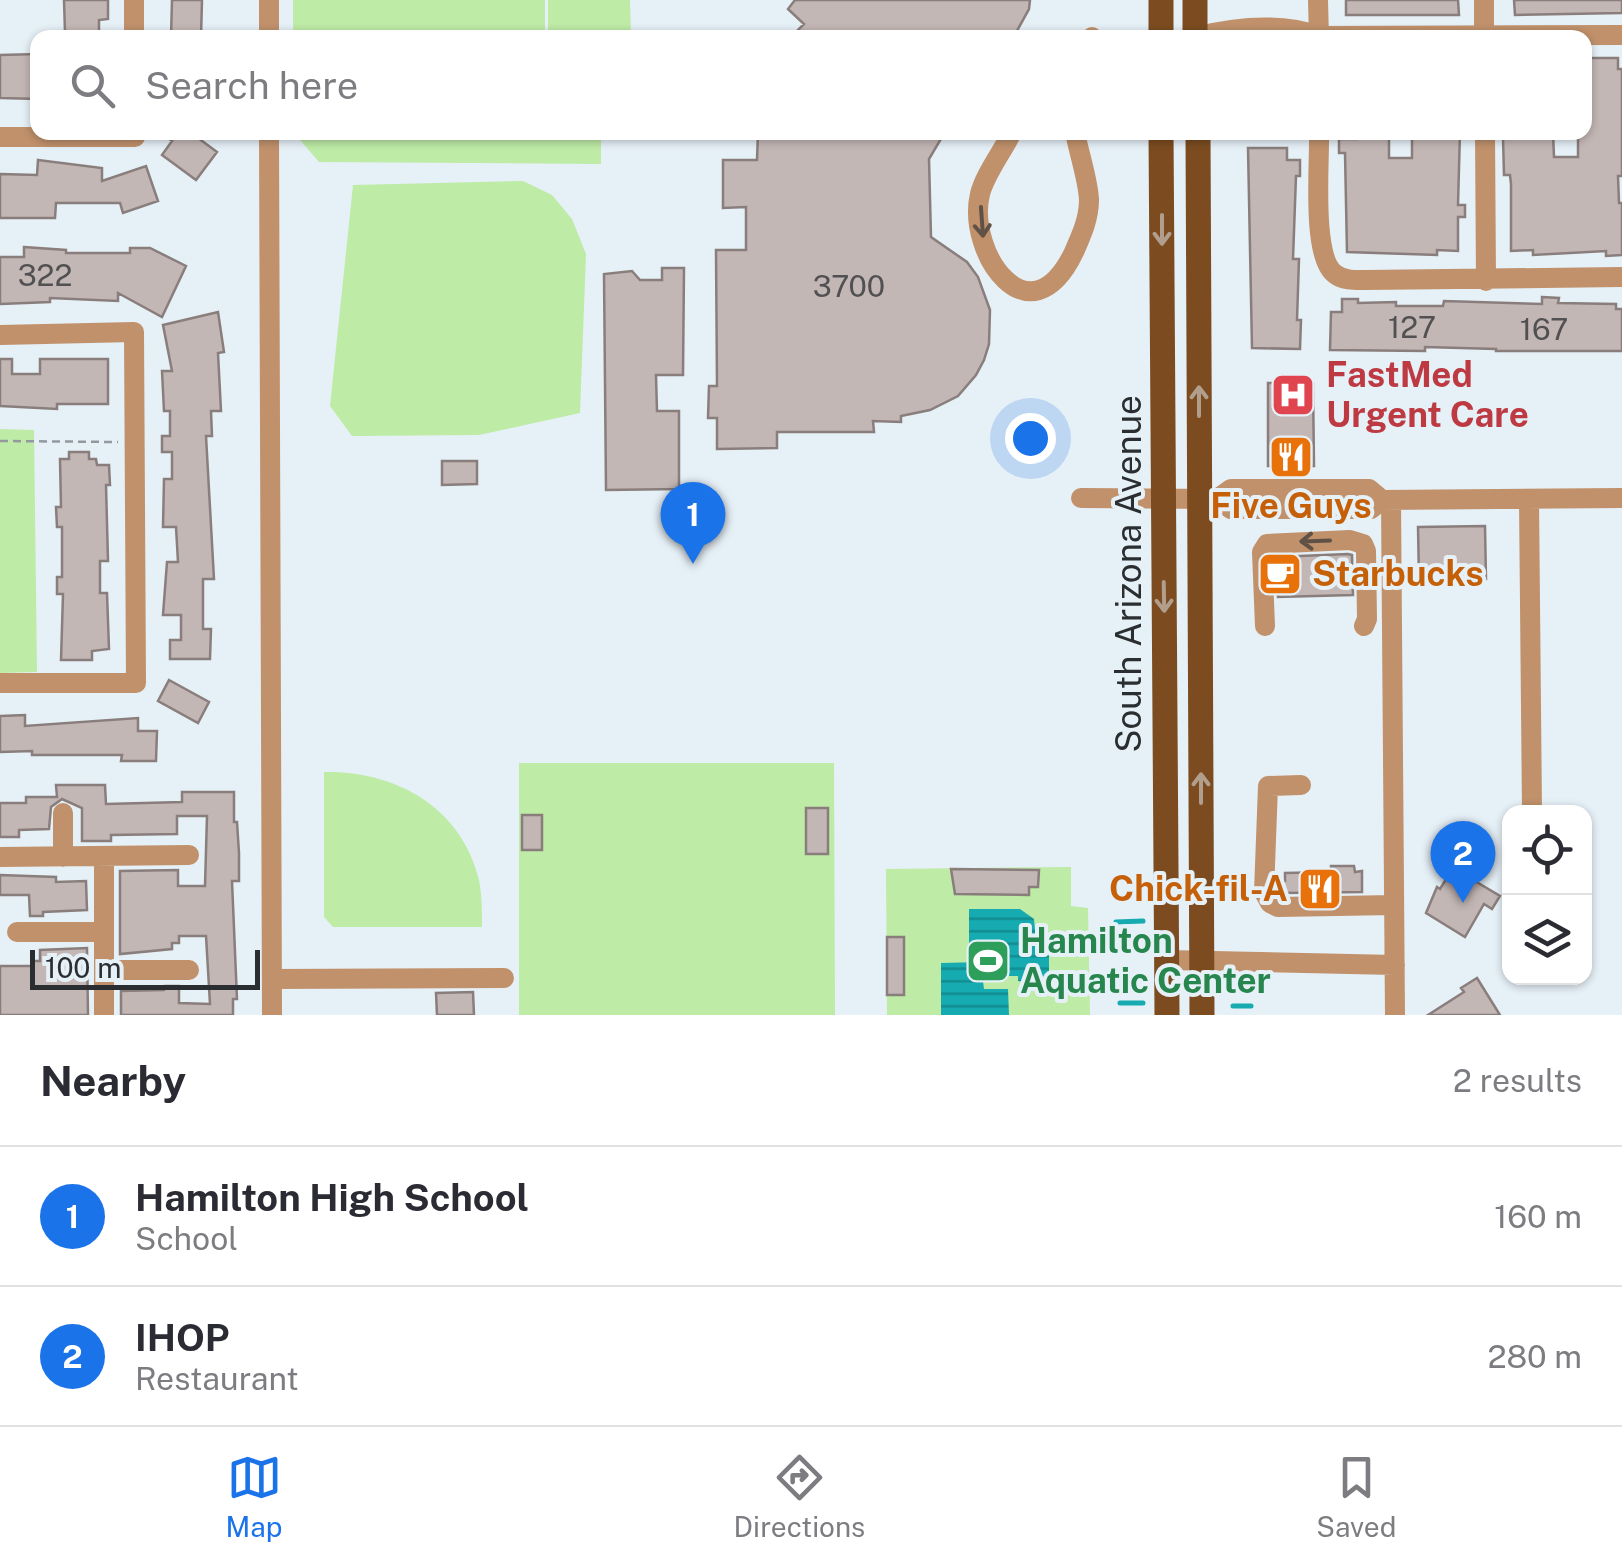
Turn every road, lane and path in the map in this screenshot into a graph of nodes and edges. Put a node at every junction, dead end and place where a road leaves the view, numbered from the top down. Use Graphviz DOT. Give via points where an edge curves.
graph roads {
  1 [pos="134,0"];
  2 [pos="269,0"];
  3 [pos="1161,0"];
  4 [pos="1195,0"];
  5 [pos="1318,0"];
  6 [pos="1484,0"];
  7 [pos="134,30"];
  8 [pos="269,30"];
  9 [pos="1160,30"];
  10 [pos="1197,30"];
  11 [pos="1222,30"];
  12 [pos="1301,30"];
  13 [pos="1317,30"];
  14 [pos="1484,30"];
  15 [pos="1592,35"];
  16 [pos="1622,35"];
  17 [pos="0,136"];
  18 [pos="30,136"];
  19 [pos="269,140"];
  20 [pos="1008,140"];
  21 [pos="1077,140"];
  22 [pos="1161,140"];
  23 [pos="1198,140"];
  24 [pos="1320,140"];
  25 [pos="1485,140"];
  26 [pos="1622,278"];
  27 [pos="1486,281"];
  28 [pos="0,335"];
  29 [pos="0,441"];
  30 [pos="134,442"];
  31 [pos="1081,498"];
  32 [pos="1529,498"];
  33 [pos="1622,498"];
  34 [pos="1163,499"];
  35 [pos="1208,499"];
  36 [pos="1387,500"];
  37 [pos="1264,626"];
  38 [pos="1364,626"];
  39 [pos="0,684"];
  40 [pos="1301,785"];
  41 [pos="1532,805"];
  42 [pos="62,813"];
  43 [pos="189,855"];
  44 [pos="104,856"];
  45 [pos="0,857"];
  46 [pos="62,857"];
  47 [pos="1394,904"];
  48 [pos="17,932"];
  49 [pos="104,932"];
  50 [pos="1202,959"];
  51 [pos="1166,960"];
  52 [pos="1395,965"];
  53 [pos="104,970"];
  54 [pos="189,970"];
  55 [pos="504,978"];
  56 [pos="272,979"];
  57 [pos="104,1015"];
  58 [pos="272,1015"];
  59 [pos="1166,1015"];
  60 [pos="1202,1015"];
  61 [pos="1395,1015"];
  1 -- 7 [label="street"];
  2 -- 8 [label="street"];
  3 -- 9 [label="main road"];
  4 -- 10 [label="main road"];
  5 -- 13 [label="street"];
  6 -- 14 [label="street"];
  11 -- 12 [label="street"];
  15 -- 16 [label="street"];
  17 -- 18 [label="street"];
  19 -- 56 [label="street"];
  20 -- 21 [label="street, one-way" via="980,194 980,233 1010,286 1025,292 1062,276 1084,231 1089,200"];
  22 -- 34 [label="main road, South Arizona Avenue, one-way"];
  35 -- 23 [label="main road, South Arizona Avenue, one-way"];
  24 -- 27 [label="street" via="1320,240 1333,273 1348,280"];
  25 -- 27 [label="street"];
  26 -- 27 [label="street"];
  28 -- 30 [label="street" via="134,332"];
  29 -- 30 [label="path"];
  30 -- 39 [label="street" via="136,683"];
  31 -- 34 [label="street"];
  32 -- 33 [label="street"];
  32 -- 36 [label="street"];
  32 -- 41 [label="street"];
  34 -- 35 [label="street"];
  34 -- 51 [label="main road, South Arizona Avenue, one-way"];
  35 -- 36 [label="street" via="1231,489 1369,489"];
  50 -- 35 [label="main road, South Arizona Avenue, one-way"];
  36 -- 47 [label="street"];
  38 -- 37 [label="street, one-way" via="1366,550 1350,540 1262,549"];
  40 -- 47 [label="street" via="1268,786 1263,866 1270,903"];
  42 -- 46 [label="street"];
  43 -- 44 [label="street"];
  44 -- 46 [label="street"];
  44 -- 49 [label="street"];
  45 -- 46 [label="street"];
  47 -- 52 [label="street"];
  48 -- 49 [label="street"];
  49 -- 53 [label="street"];
  50 -- 51 [label="street"];
  50 -- 52 [label="street"];
  50 -- 60 [label="main road, South Arizona Avenue"];
  51 -- 59 [label="main road, South Arizona Avenue"];
  52 -- 61 [label="street"];
  53 -- 54 [label="street"];
  53 -- 57 [label="street"];
  55 -- 56 [label="street"];
  56 -- 58 [label="street"];
}
